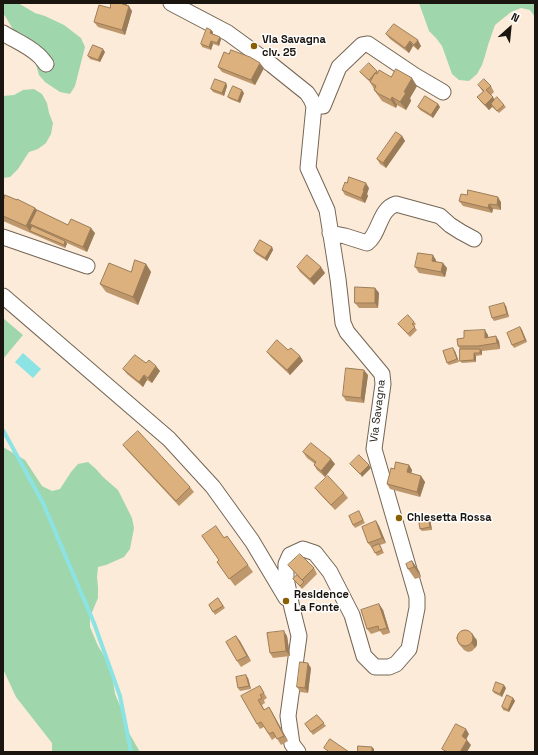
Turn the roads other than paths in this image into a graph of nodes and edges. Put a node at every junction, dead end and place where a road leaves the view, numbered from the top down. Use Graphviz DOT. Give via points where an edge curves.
graph roads {
  1 [pos="170,3"];
  2 [pos="3,33"];
  3 [pos="46,64"];
  4 [pos="443,92"];
  5 [pos="314,106"];
  6 [pos="330,233"];
  7 [pos="3,237"];
  8 [pos="474,239"];
  9 [pos="87,266"];
  10 [pos="3,296"];
  11 [pos="292,608"];
  12 [pos="298,752"];
  1 -- 5 [label="street" via="228,34 272,65 307,93"];
  2 -- 3 [label="street" via="26,46"];
  4 -- 5 [label="street" via="368,44 362,45 339,67 323,106"];
  5 -- 6 [label="street, Via Savagna" via="308,168 327,210"];
  6 -- 8 [label="street" via="367,244 386,211 396,204 440,216 450,226"];
  6 -- 11 [label="street, Via Savagna" via="343,323 347,332 382,374 383,384 374,449 417,597 416,608 408,649 396,664 375,667 364,656 352,615 330,572 315,553 303,549 290,555 286,564"];
  7 -- 9 [label="street"];
  10 -- 11 [label="street" via="169,439 213,487 248,535"];
  11 -- 12 [label="street, Via Savagna" via="299,636 288,716 292,744"];
}
